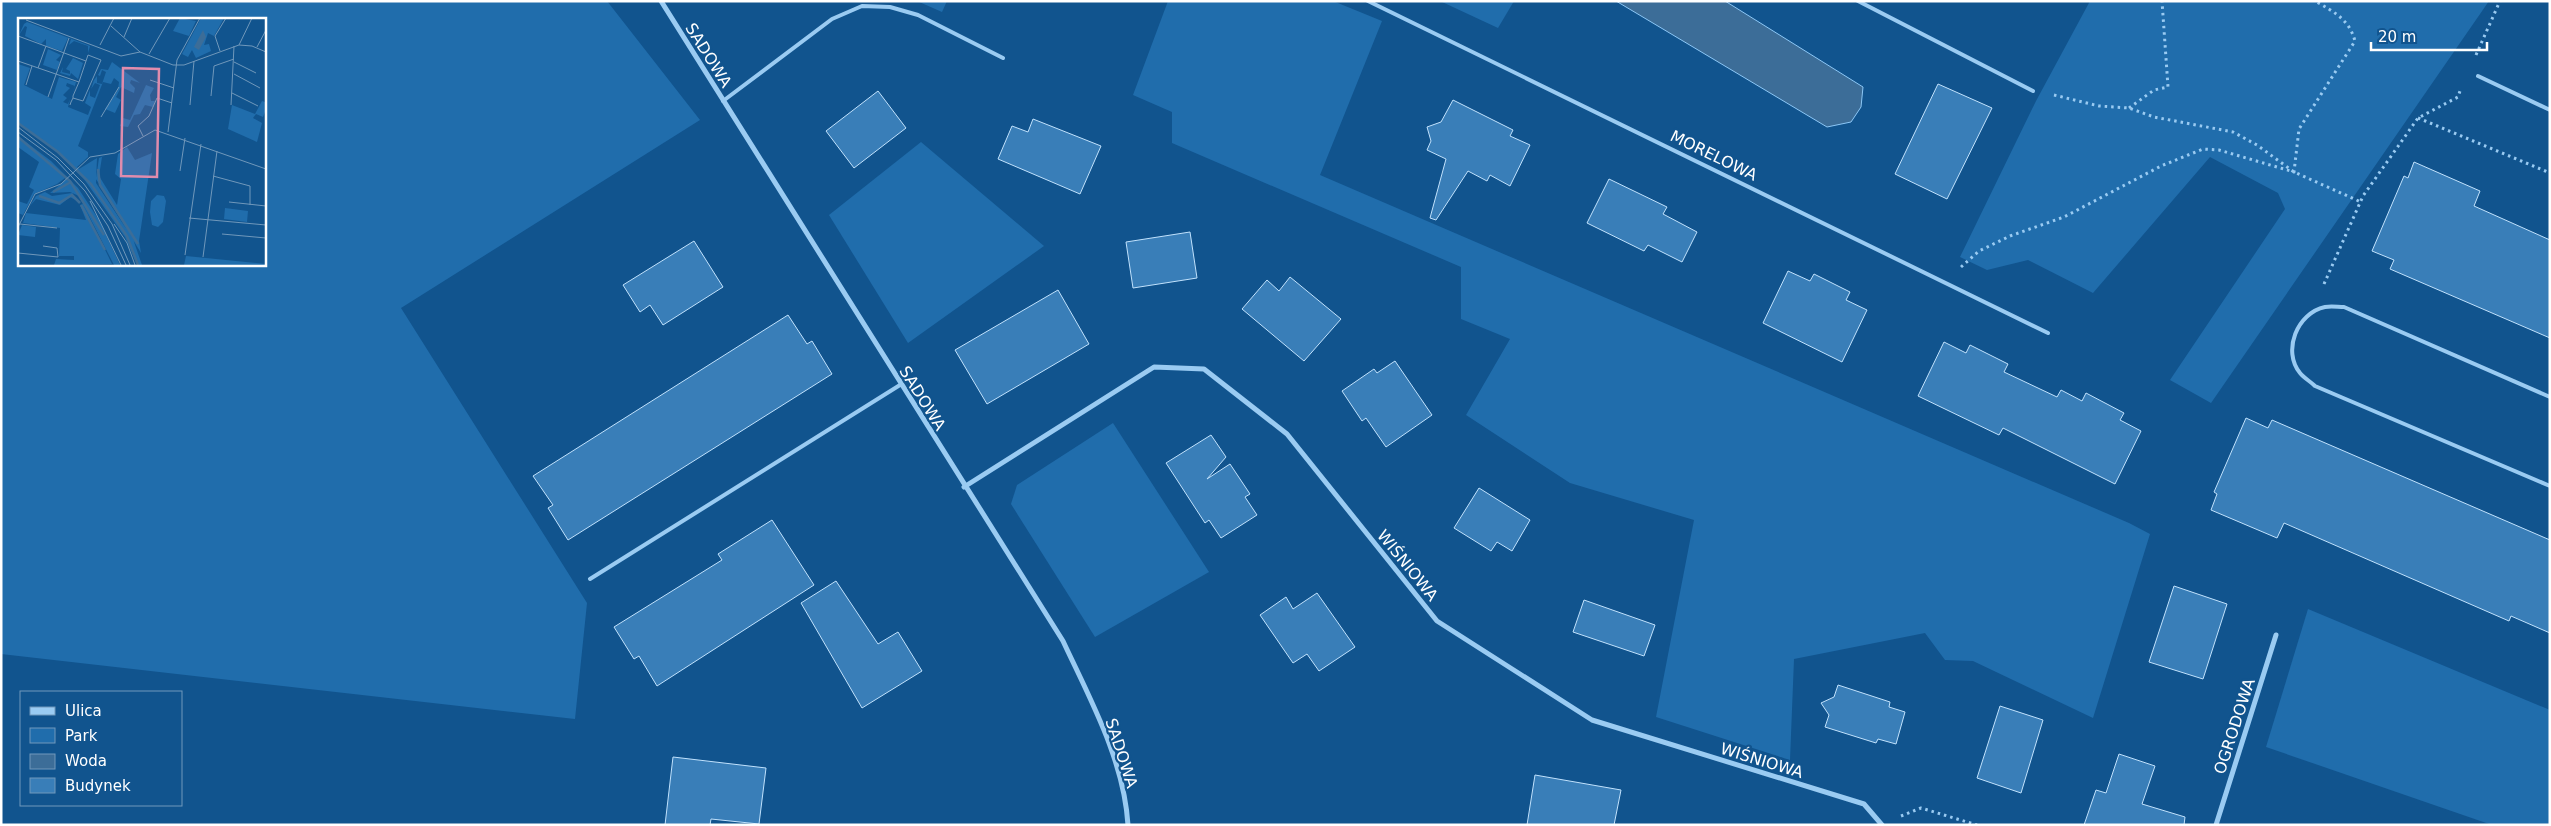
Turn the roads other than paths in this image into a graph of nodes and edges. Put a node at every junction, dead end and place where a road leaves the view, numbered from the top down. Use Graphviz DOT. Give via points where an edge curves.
graph roads {
  1 [pos="661,1"];
  2 [pos="1368,1"];
  3 [pos="1858,1"];
  4 [pos="1003,58"];
  5 [pos="2478,76"];
  6 [pos="2033,90"];
  7 [pos="723,101"];
  8 [pos="2550,110"];
  9 [pos="2048,333"];
  10 [pos="900,385"];
  11 [pos="2550,397"];
  12 [pos="2550,486"];
  13 [pos="964,487"];
  14 [pos="590,579"];
  15 [pos="2276,635"];
  16 [pos="1882,824"];
  17 [pos="1128,825"];
  18 [pos="2216,825"];
  1 -- 7 [label="street, SADOWA"];
  2 -- 9 [label="lane, MORELOWA"];
  3 -- 6 [label="lane" via="1978,65"];
  4 -- 7 [label="lane" via="918,15 890,7 862,6 832,19"];
  5 -- 8 [label="lane"];
  7 -- 10 [label="street, SADOWA"];
  10 -- 13 [label="street, SADOWA"];
  10 -- 14 [label="lane"];
  11 -- 12 [label="lane" via="2344,307 2324,307 2306,317 2294,334 2292,354 2300,373 2315,386"];
  13 -- 16 [label="street, WIŚNIOWA" via="1154,367 1204,368 1287,434 1437,621 1592,720 1864,804"];
  13 -- 17 [label="street, SADOWA" via="1063,641 1115,762"];
  15 -- 18 [label="street, OGRODOWA"];
}
